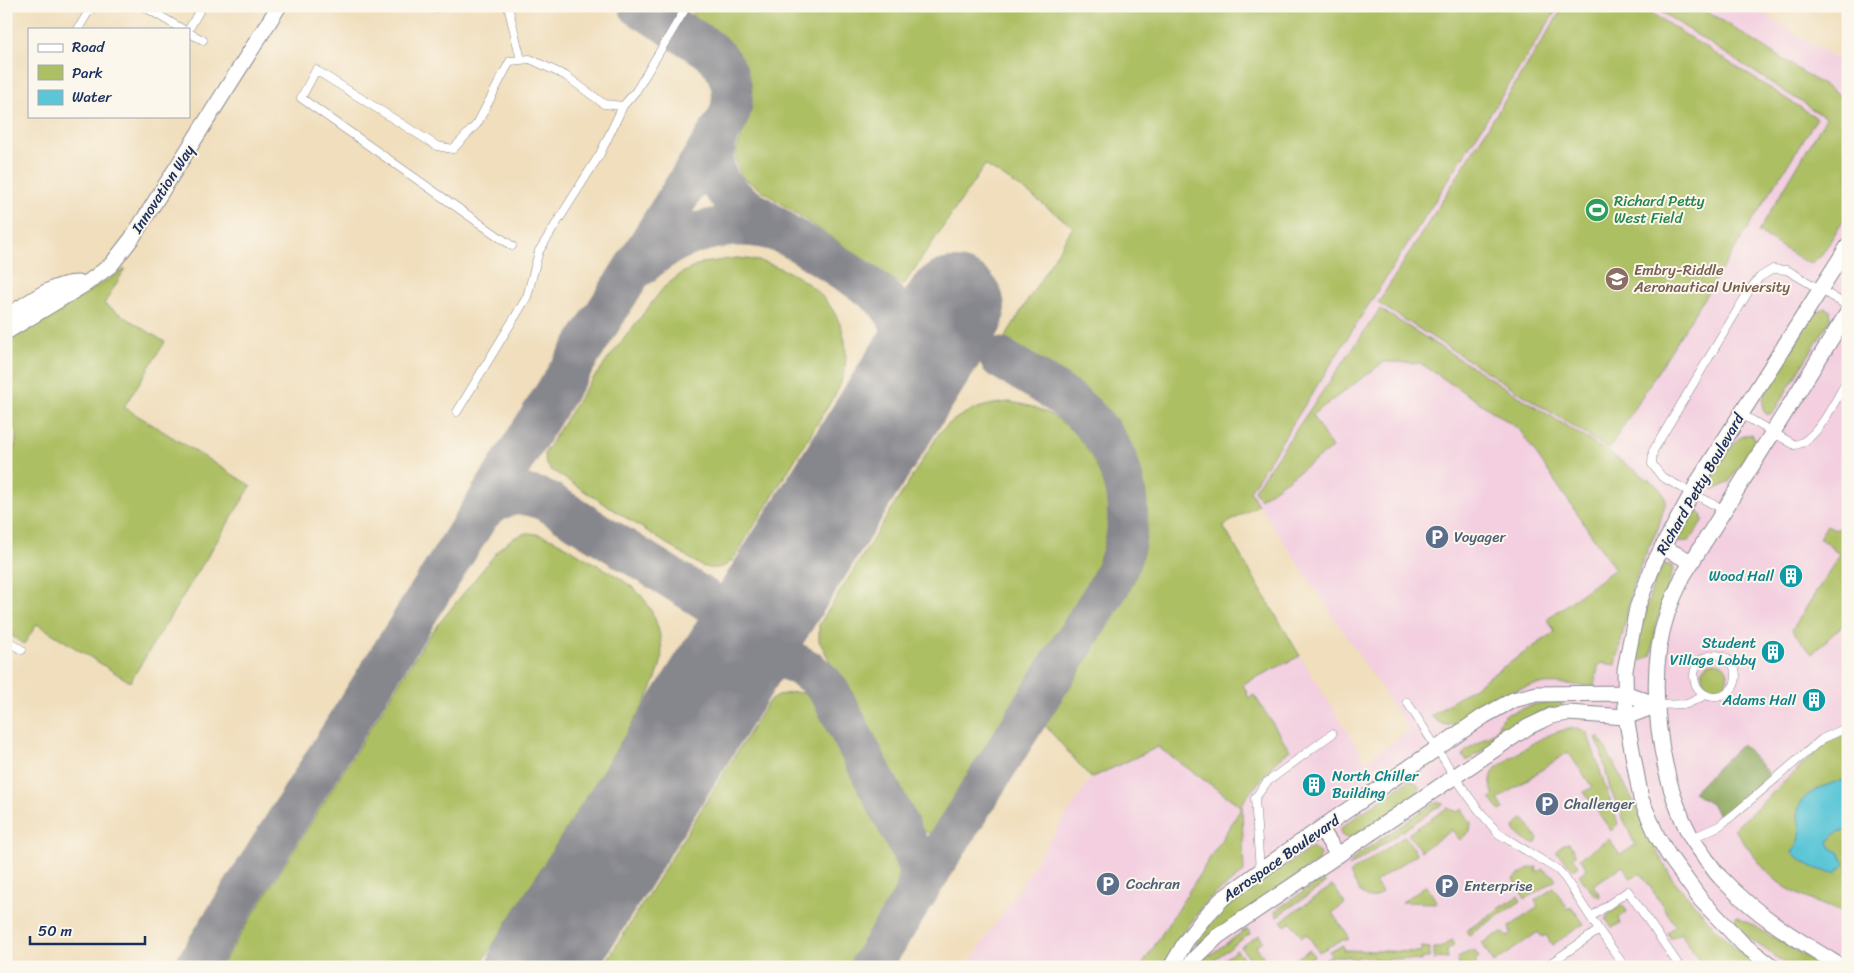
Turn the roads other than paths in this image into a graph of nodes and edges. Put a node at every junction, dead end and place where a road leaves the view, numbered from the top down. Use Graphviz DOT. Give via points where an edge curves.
graph roads {
  1 [pos="92,6"];
  2 [pos="143,6"];
  3 [pos="202,6"];
  4 [pos="279,6"];
  5 [pos="508,6"];
  6 [pos="687,6"];
  7 [pos="79,28"];
  8 [pos="180,28"];
  9 [pos="190,28"];
  10 [pos="190,34"];
  11 [pos="203,40"];
  12 [pos="521,60"];
  13 [pos="623,106"];
  14 [pos="512,246"];
  15 [pos="1848,246"];
  16 [pos="87,283"];
  17 [pos="1820,290"];
  18 [pos="1848,306"];
  19 [pos="1848,312"];
  20 [pos="6,317"];
  21 [pos="6,332"];
  22 [pos="1848,379"];
  23 [pos="457,412"];
  24 [pos="1741,414"];
  25 [pos="1772,433"];
  26 [pos="1691,494"];
  27 [pos="1724,510"];
  28 [pos="1662,547"];
  29 [pos="1692,562"];
  30 [pos="6,640"];
  31 [pos="22,650"];
  32 [pos="1625,693"];
  33 [pos="1706,695"];
  34 [pos="1407,702"];
  35 [pos="1657,705"];
  36 [pos="1626,717"];
  37 [pos="1848,727"];
  38 [pos="1332,734"];
  39 [pos="1437,748"];
  40 [pos="1456,776"];
  41 [pos="1321,829"];
  42 [pos="1692,838"];
  43 [pos="1338,855"];
  44 [pos="1260,871"];
  45 [pos="1591,916"];
  46 [pos="1599,930"];
  47 [pos="1171,967"];
  48 [pos="1188,967"];
  49 [pos="1545,967"];
  50 [pos="1625,967"];
  51 [pos="1680,967"];
  52 [pos="1773,967"];
  53 [pos="1842,967"];
  1 -- 7 [label="lane"];
  2 -- 8 [label="lane"];
  3 -- 9 [label="lane"];
  4 -- 16 [label="street, Innovation Way" via="132,238 111,264"];
  5 -- 12 [label="lane"];
  6 -- 13 [label="lane" via="636,91"];
  10 -- 11 [label="lane"];
  12 -- 13 [label="lane" via="530,59 566,76 604,104"];
  12 -- 14 [label="lane" via="510,61 477,124 453,149 437,146 318,71 300,98"];
  13 -- 23 [label="lane" via="600,154 539,251 527,297"];
  15 -- 17 [label="street, Richard Petty Boulevard"];
  16 -- 20 [label="street" via="71,283 49,291"];
  16 -- 21 [label="street, Innovation Way"];
  17 -- 18 [label="lane"];
  17 -- 24 [label="street, Richard Petty Boulevard"];
  17 -- 26 [label="lane" via="1787,270 1773,270 1760,277 1750,289 1653,450 1652,464 1662,477"];
  19 -- 25 [label="street, Richard Petty Boulevard"];
  22 -- 25 [label="lane" via="1813,435 1802,443 1795,445"];
  24 -- 25 [label="lane"];
  24 -- 26 [label="street, Richard Petty Boulevard"];
  25 -- 27 [label="street, Richard Petty Boulevard"];
  26 -- 27 [label="lane"];
  26 -- 28 [label="street, Richard Petty Boulevard"];
  27 -- 29 [label="street, Richard Petty Boulevard"];
  28 -- 29 [label="street"];
  28 -- 32 [label="street, Richard Petty Boulevard" via="1637,608 1626,654"];
  29 -- 35 [label="street, Richard Petty Boulevard" via="1666,615 1660,644"];
  30 -- 31 [label="lane"];
  32 -- 35 [label="street, Aerospace Boulevard"];
  32 -- 36 [label="street, Richard Petty Boulevard"];
  32 -- 39 [label="street, Aerospace Boulevard" via="1537,694 1513,700"];
  33 -- 33 [label="lane" via="1721,697 1733,689 1735,667 1725,656 1705,656 1696,666 1694,679"];
  33 -- 35 [label="lane, Aerospace Boulevard" via="1687,704"];
  34 -- 39 [label="lane"];
  35 -- 36 [label="street, Aerospace Boulevard"];
  35 -- 42 [label="street, Richard Petty Boulevard" via="1668,777"];
  36 -- 40 [label="street, Aerospace Boulevard" via="1568,713 1550,716 1528,727"];
  36 -- 52 [label="street, Richard Petty Boulevard" via="1641,799 1668,856 1701,900 1744,945"];
  37 -- 42 [label="lane" via="1822,739 1719,826"];
  38 -- 44 [label="lane" via="1268,782 1255,798"];
  39 -- 40 [label="lane"];
  39 -- 41 [label="street, Aerospace Boulevard"];
  40 -- 43 [label="street, Aerospace Boulevard"];
  40 -- 45 [label="lane" via="1499,834 1558,870"];
  41 -- 43 [label="street"];
  41 -- 44 [label="street, Aerospace Boulevard"];
  42 -- 53 [label="street, Richard Petty Boulevard" via="1718,876 1762,917"];
  43 -- 48 [label="street, Aerospace Boulevard" via="1218,936"];
  44 -- 47 [label="street, Aerospace Boulevard" via="1222,899 1203,919"];
  45 -- 46 [label="lane"];
  45 -- 51 [label="lane" via="1628,891"];
  46 -- 49 [label="lane"];
  46 -- 50 [label="lane"];
}
